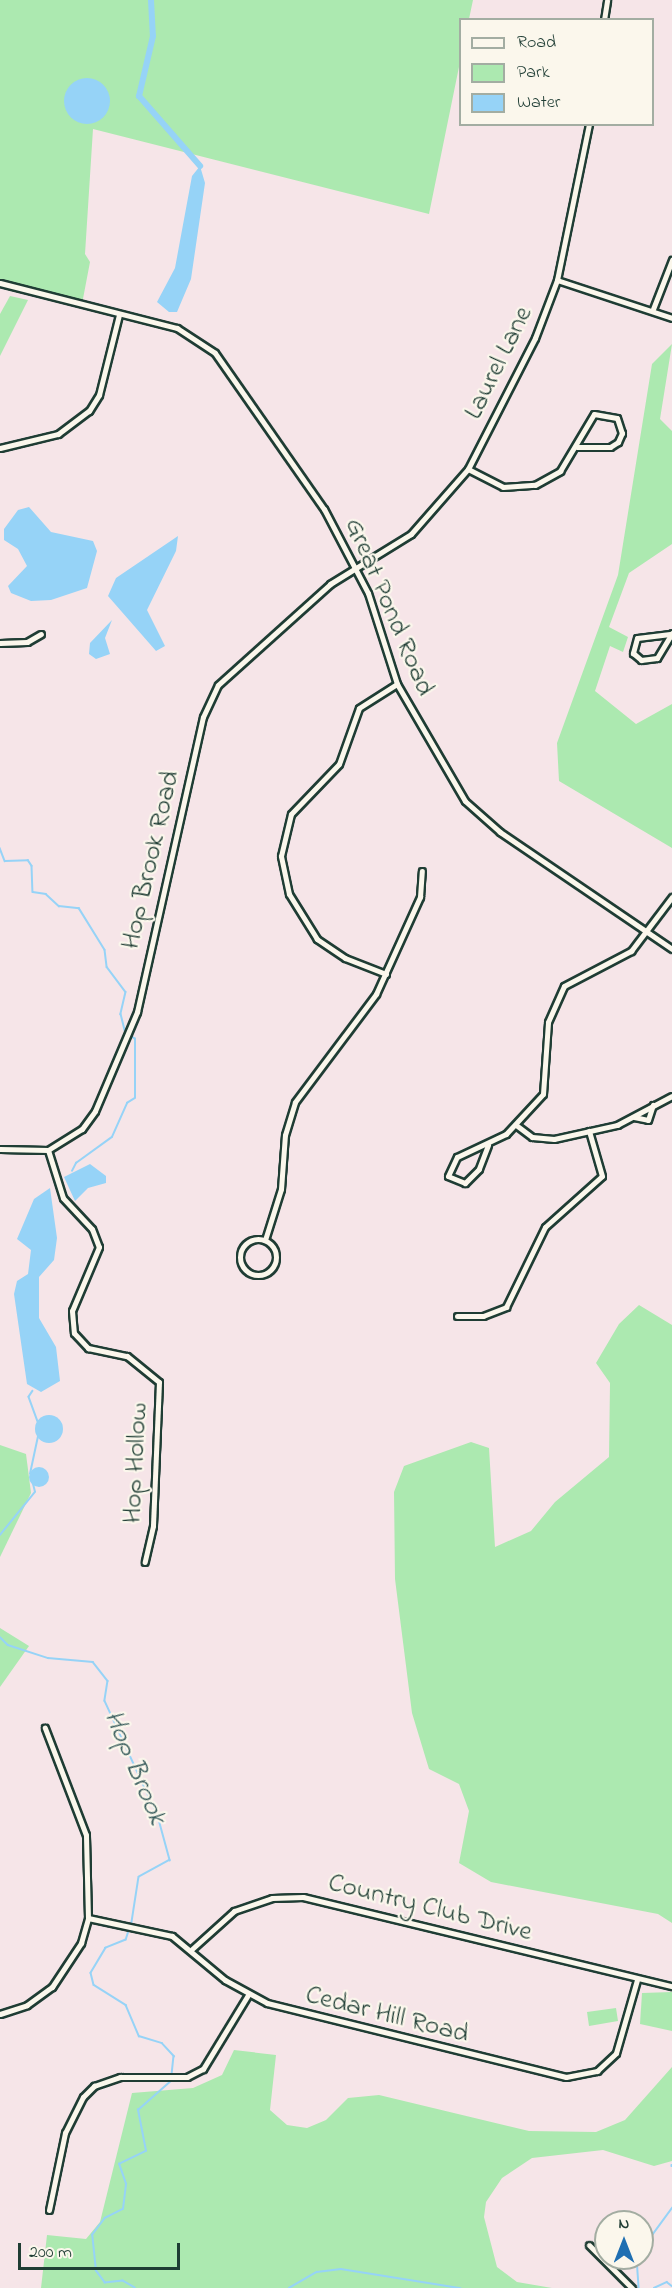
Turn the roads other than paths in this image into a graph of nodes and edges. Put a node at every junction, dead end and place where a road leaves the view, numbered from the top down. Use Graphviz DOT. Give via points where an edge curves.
graph roads {
  1 [pos="607,0"];
  2 [pos="604,18"];
  3 [pos="589,126"];
  4 [pos="672,260"];
  5 [pos="557,280"];
  6 [pos="0,283"];
  7 [pos="653,309"];
  8 [pos="119,315"];
  9 [pos="672,318"];
  10 [pos="577,447"];
  11 [pos="0,448"];
  12 [pos="468,470"];
  13 [pos="357,568"];
  14 [pos="671,633"];
  15 [pos="41,634"];
  16 [pos="0,643"];
  17 [pos="397,684"];
  18 [pos="422,870"];
  19 [pos="672,897"];
  20 [pos="646,929"];
  21 [pos="672,949"];
  22 [pos="386,974"];
  23 [pos="672,1096"];
  24 [pos="653,1105"];
  25 [pos="634,1117"];
  26 [pos="516,1125"];
  27 [pos="589,1131"];
  28 [pos="488,1145"];
  29 [pos="0,1149"];
  30 [pos="48,1150"];
  31 [pos="265,1240"];
  32 [pos="457,1316"];
  33 [pos="145,1562"];
  34 [pos="45,1728"];
  35 [pos="88,1918"];
  36 [pos="192,1948"];
  37 [pos="636,1980"];
  38 [pos="672,1986"];
  39 [pos="248,1995"];
  40 [pos="0,2014"];
  41 [pos="49,2210"];
  42 [pos="589,2244"];
  43 [pos="632,2288"];
  1 -- 2 [label="street"];
  3 -- 5 [label="street, Laurel Lane"];
  4 -- 7 [label="street"];
  5 -- 7 [label="street"];
  5 -- 12 [label="street, Laurel Lane" via="536,338"];
  6 -- 8 [label="street, Great Pond Road"];
  7 -- 9 [label="street"];
  8 -- 11 [label="street" via="99,395 89,411 58,434"];
  8 -- 13 [label="street, Great Pond Road" via="177,328 215,352 324,509"];
  10 -- 10 [label="street" via="594,414 617,418 622,433 618,442 610,447"];
  10 -- 12 [label="street" via="560,471 535,485 503,487"];
  12 -- 13 [label="street, Laurel Lane" via="411,534"];
  13 -- 17 [label="street, Great Pond Road"];
  13 -- 30 [label="street, Hop Brook Road" via="304,604 208,701 129,1035 95,1111 82,1129"];
  14 -- 14 [label="street" via="637,638 633,653 641,660 657,658"];
  15 -- 16 [label="street" via="27,642"];
  17 -- 20 [label="street, Great Pond Road" via="452,783 479,816"];
  17 -- 22 [label="street" via="359,708 339,764 291,814 281,856 289,894 306,927 330,951"];
  18 -- 22 [label="street" via="420,897"];
  19 -- 20 [label="street"];
  20 -- 21 [label="street, Great Pond Road"];
  20 -- 26 [label="street" via="631,951 579,975 558,994 548,1022 546,1084"];
  22 -- 31 [label="street" via="370,1005 295,1102 285,1135 280,1189"];
  23 -- 24 [label="street"];
  24 -- 25 [label="street"];
  24 -- 25 [label="street" via="648,1120"];
  25 -- 27 [label="street"];
  26 -- 27 [label="street" via="543,1139"];
  26 -- 28 [label="street"];
  27 -- 32 [label="street" via="602,1176 544,1227 506,1307 483,1316"];
  28 -- 28 [label="street" via="457,1157 448,1176 458,1183 471,1178"];
  29 -- 30 [label="street"];
  30 -- 33 [label="street, Hop Hollow" via="63,1198 90,1227 99,1247 72,1311 74,1333 88,1348 127,1356 159,1382 153,1526"];
  31 -- 31 [label="street" via="250,1240 240,1251 247,1272 264,1274 275,1264 276,1252"];
  34 -- 35 [label="street" via="86,1835"];
  35 -- 36 [label="street, Cedar Hill Road" via="157,1932"];
  35 -- 40 [label="street" via="81,1943 52,1987 27,2005"];
  36 -- 37 [label="street, Country Club Drive" via="234,1911 272,1898 303,1898"];
  36 -- 39 [label="street, Cedar Hill Road"];
  37 -- 38 [label="street, Country Club Drive"];
  37 -- 39 [label="street, Cedar Hill Road" via="616,2053 597,2071 577,2077 289,2010"];
  39 -- 41 [label="street" via="203,2068 167,2078 120,2077 94,2086 82,2097 65,2133"];
  42 -- 43 [label="street"];
}
